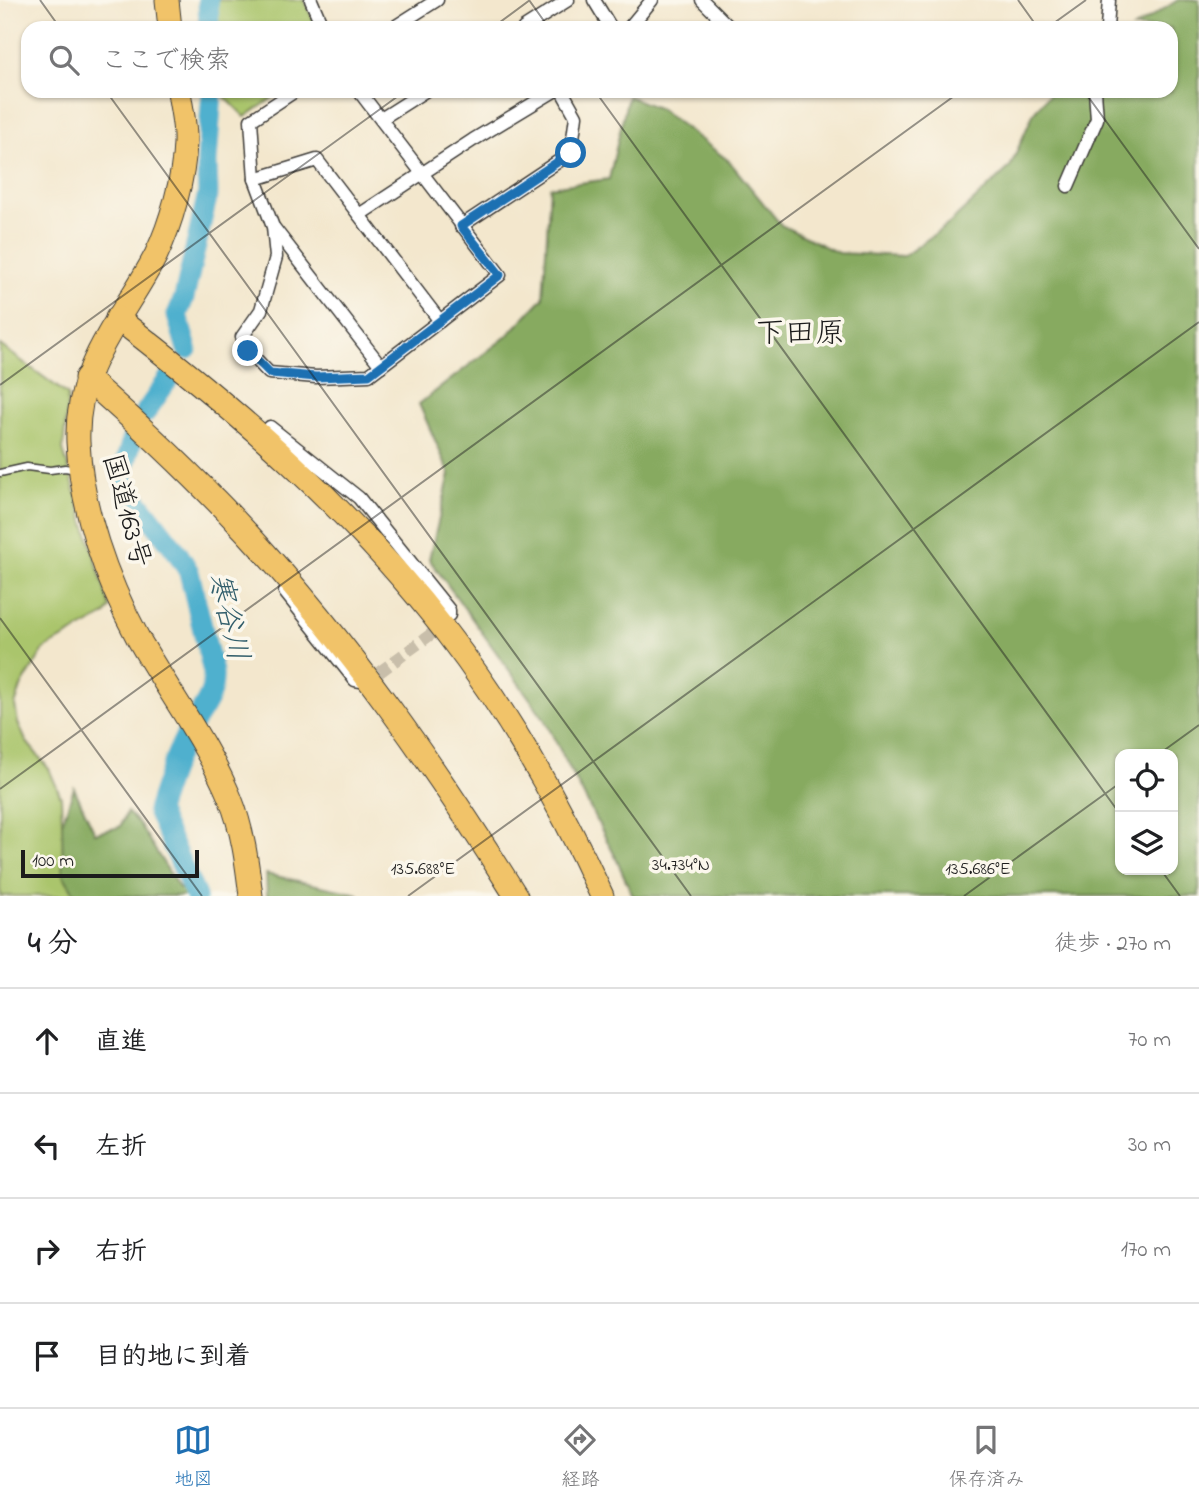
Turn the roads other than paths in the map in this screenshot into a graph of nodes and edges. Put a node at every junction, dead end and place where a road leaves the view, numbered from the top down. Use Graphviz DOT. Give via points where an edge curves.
graph roads {
  1 [pos="167,0"];
  2 [pos="311,0"];
  3 [pos="437,0"];
  4 [pos="568,0"];
  5 [pos="594,0"];
  6 [pos="652,0"];
  7 [pos="702,0"];
  8 [pos="1109,0"];
  9 [pos="169,21"];
  10 [pos="320,21"];
  11 [pos="404,21"];
  12 [pos="535,21"];
  13 [pos="607,21"];
  14 [pos="635,21"];
  15 [pos="723,21"];
  16 [pos="1108,21"];
  17 [pos="180,98"];
  18 [pos="284,98"];
  19 [pos="364,98"];
  20 [pos="414,98"];
  21 [pos="542,98"];
  22 [pos="566,98"];
  23 [pos="1096,98"];
  24 [pos="381,119"];
  25 [pos="422,175"];
  26 [pos="255,179"];
  27 [pos="1068,186"];
  28 [pos="359,215"];
  29 [pos="461,226"];
  30 [pos="273,227"];
  31 [pos="117,318"];
  32 [pos="440,321"];
  33 [pos="381,366"];
  34 [pos="86,378"];
  35 [pos="270,427"];
  36 [pos="81,471"];
  37 [pos="0,473"];
  38 [pos="319,477"];
  39 [pos="246,533"];
  40 [pos="449,615"];
  41 [pos="361,681"];
  42 [pos="251,896"];
  43 [pos="516,896"];
  44 [pos="602,896"];
  1 -- 9 [label="highway"];
  2 -- 10 [label="street"];
  3 -- 11 [label="street"];
  4 -- 12 [label="street"];
  5 -- 13 [label="street"];
  6 -- 14 [label="street"];
  7 -- 15 [label="street"];
  8 -- 16 [label="street"];
  17 -- 31 [label="highway, 国道163号" via="185,143 178,194 156,254"];
  18 -- 26 [label="street" via="251,120"];
  19 -- 24 [label="street"];
  20 -- 24 [label="street"];
  21 -- 25 [label="street"];
  22 -- 29 [label="street" via="576,116 571,153"];
  23 -- 27 [label="street" via="1097,119"];
  24 -- 25 [label="street"];
  25 -- 28 [label="street"];
  25 -- 29 [label="street"];
  26 -- 28 [label="street" via="317,160"];
  26 -- 30 [label="street"];
  28 -- 32 [label="street"];
  29 -- 32 [label="street" via="500,275"];
  30 -- 33 [label="street"];
  30 -- 33 [label="street" via="276,257 261,310 242,337 248,351 270,373 369,375"];
  31 -- 34 [label="highway, 国道163号"];
  31 -- 38 [label="highway"];
  32 -- 33 [label="street"];
  34 -- 36 [label="highway, 国道163号" via="79,418"];
  34 -- 39 [label="highway" via="144,429"];
  35 -- 38 [label="street"];
  36 -- 37 [label="lane" via="27,467"];
  36 -- 42 [label="highway, 国道163号" via="99,547 116,590 217,770 241,832"];
  38 -- 40 [label="street" via="359,498"];
  38 -- 44 [label="highway" via="476,674 532,763"];
  39 -- 41 [label="street" via="292,602 355,680"];
  39 -- 43 [label="highway" via="297,589 390,708"];
}
